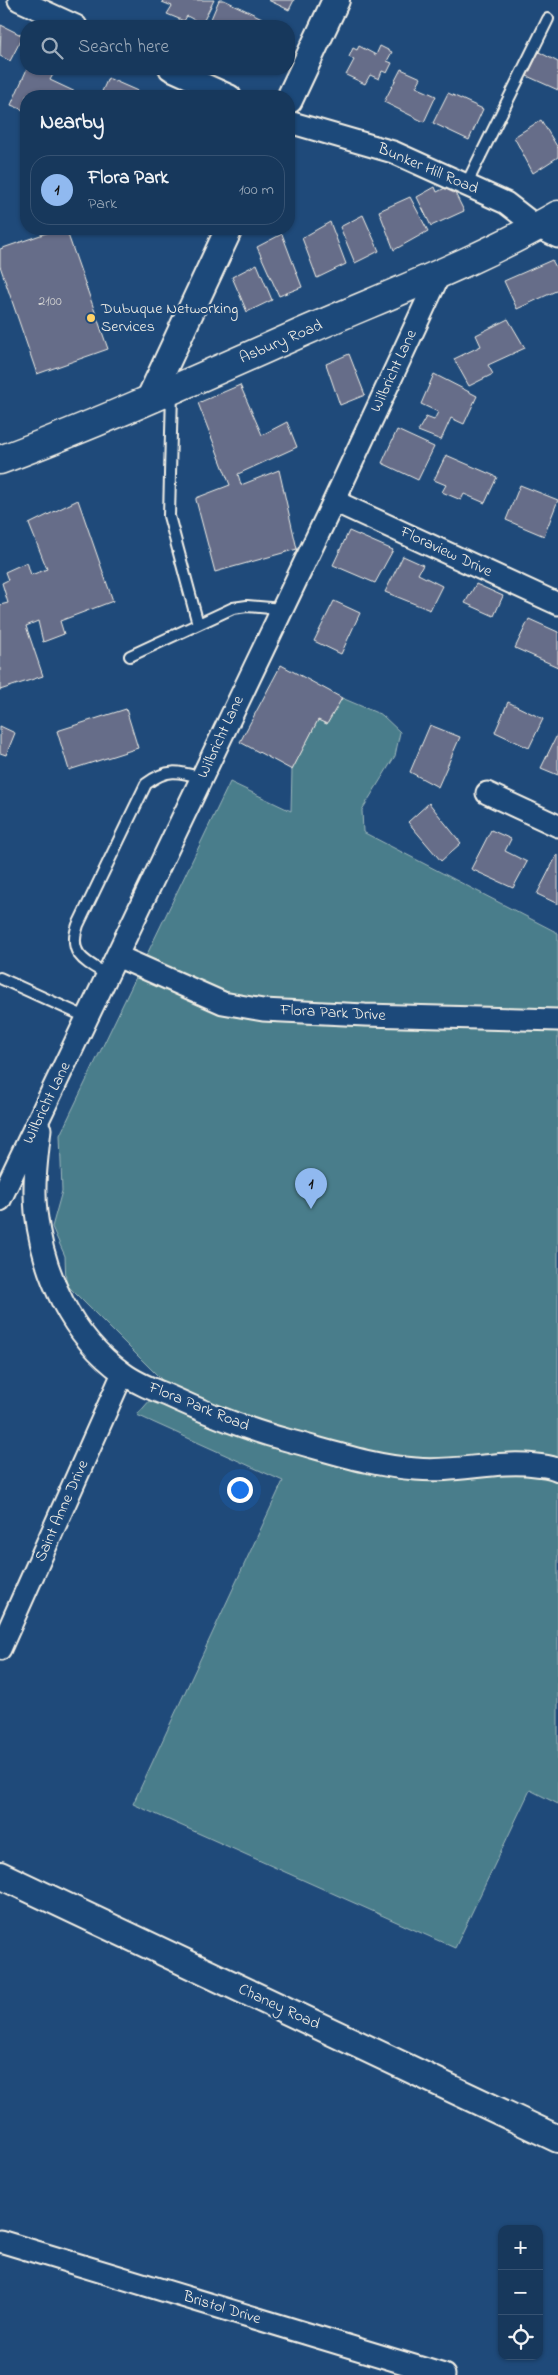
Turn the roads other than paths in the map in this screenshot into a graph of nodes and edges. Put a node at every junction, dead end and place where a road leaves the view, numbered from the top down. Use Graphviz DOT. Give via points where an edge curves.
graph roads {
  1 [pos="19,0"];
  2 [pos="336,0"];
  3 [pos="63,20"];
  4 [pos="548,20"];
  5 [pos="183,75"];
  6 [pos="217,90"];
  7 [pos="294,90"];
  8 [pos="295,124"];
  9 [pos="466,185"];
  10 [pos="551,226"];
  11 [pos="227,235"];
  12 [pos="440,273"];
  13 [pos="161,394"];
  14 [pos="3,464"];
  15 [pos="334,501"];
  16 [pos="558,604"];
  17 [pos="282,609"];
  18 [pos="198,624"];
  19 [pos="130,656"];
  20 [pos="202,778"];
  21 [pos="487,793"];
  22 [pos="558,826"];
  23 [pos="118,956"];
  24 [pos="108,975"];
  25 [pos="0,978"];
  26 [pos="88,1018"];
  27 [pos="558,1020"];
  28 [pos="41,1115"];
  29 [pos="0,1200"];
  30 [pos="123,1374"];
  31 [pos="558,1470"];
  32 [pos="0,1649"];
  33 [pos="0,1875"];
  34 [pos="558,2139"];
  35 [pos="0,2242"];
  36 [pos="444,2375"];
  1 -- 3 [label="street"];
  2 -- 7 [label="street"];
  4 -- 9 [label="lane"];
  5 -- 6 [label="street"];
  8 -- 9 [label="street, Bunker Hill Road" via="393,152"];
  9 -- 10 [label="street, Bunker Hill Road"];
  10 -- 12 [label="main road, Asbury Road"];
  11 -- 13 [label="street"];
  12 -- 13 [label="main road, Asbury Road"];
  12 -- 15 [label="street, Wilbricht Lane"];
  13 -- 14 [label="main road, Asbury Road"];
  13 -- 18 [label="lane" via="169,516"];
  15 -- 16 [label="street, Floraview Drive"];
  15 -- 17 [label="street, Wilbricht Lane"];
  17 -- 18 [label="lane" via="233,608"];
  17 -- 20 [label="street, Wilbricht Lane"];
  18 -- 19 [label="lane"];
  20 -- 23 [label="street, Wilbricht Lane"];
  20 -- 24 [label="lane" via="178,771 158,775 146,784 78,925 74,936 75,948 83,959"];
  21 -- 22 [label="street"];
  23 -- 24 [label="street, Wilbricht Lane"];
  23 -- 27 [label="street, Flora Park Drive" via="223,1003 263,1010"];
  24 -- 26 [label="street, Wilbricht Lane"];
  25 -- 26 [label="lane"];
  26 -- 28 [label="street, Wilbricht Lane"];
  28 -- 29 [label="street, Wilbricht Lane"];
  28 -- 30 [label="street, Flora Park Road" via="35,1180 37,1219 46,1264 73,1320"];
  30 -- 31 [label="street, Flora Park Road" via="242,1426 387,1465 416,1470 513,1463"];
  30 -- 32 [label="street, Saint Anne Drive"];
  33 -- 34 [label="street, Chaney Road"];
  35 -- 36 [label="street, Bristol Drive"];
}
